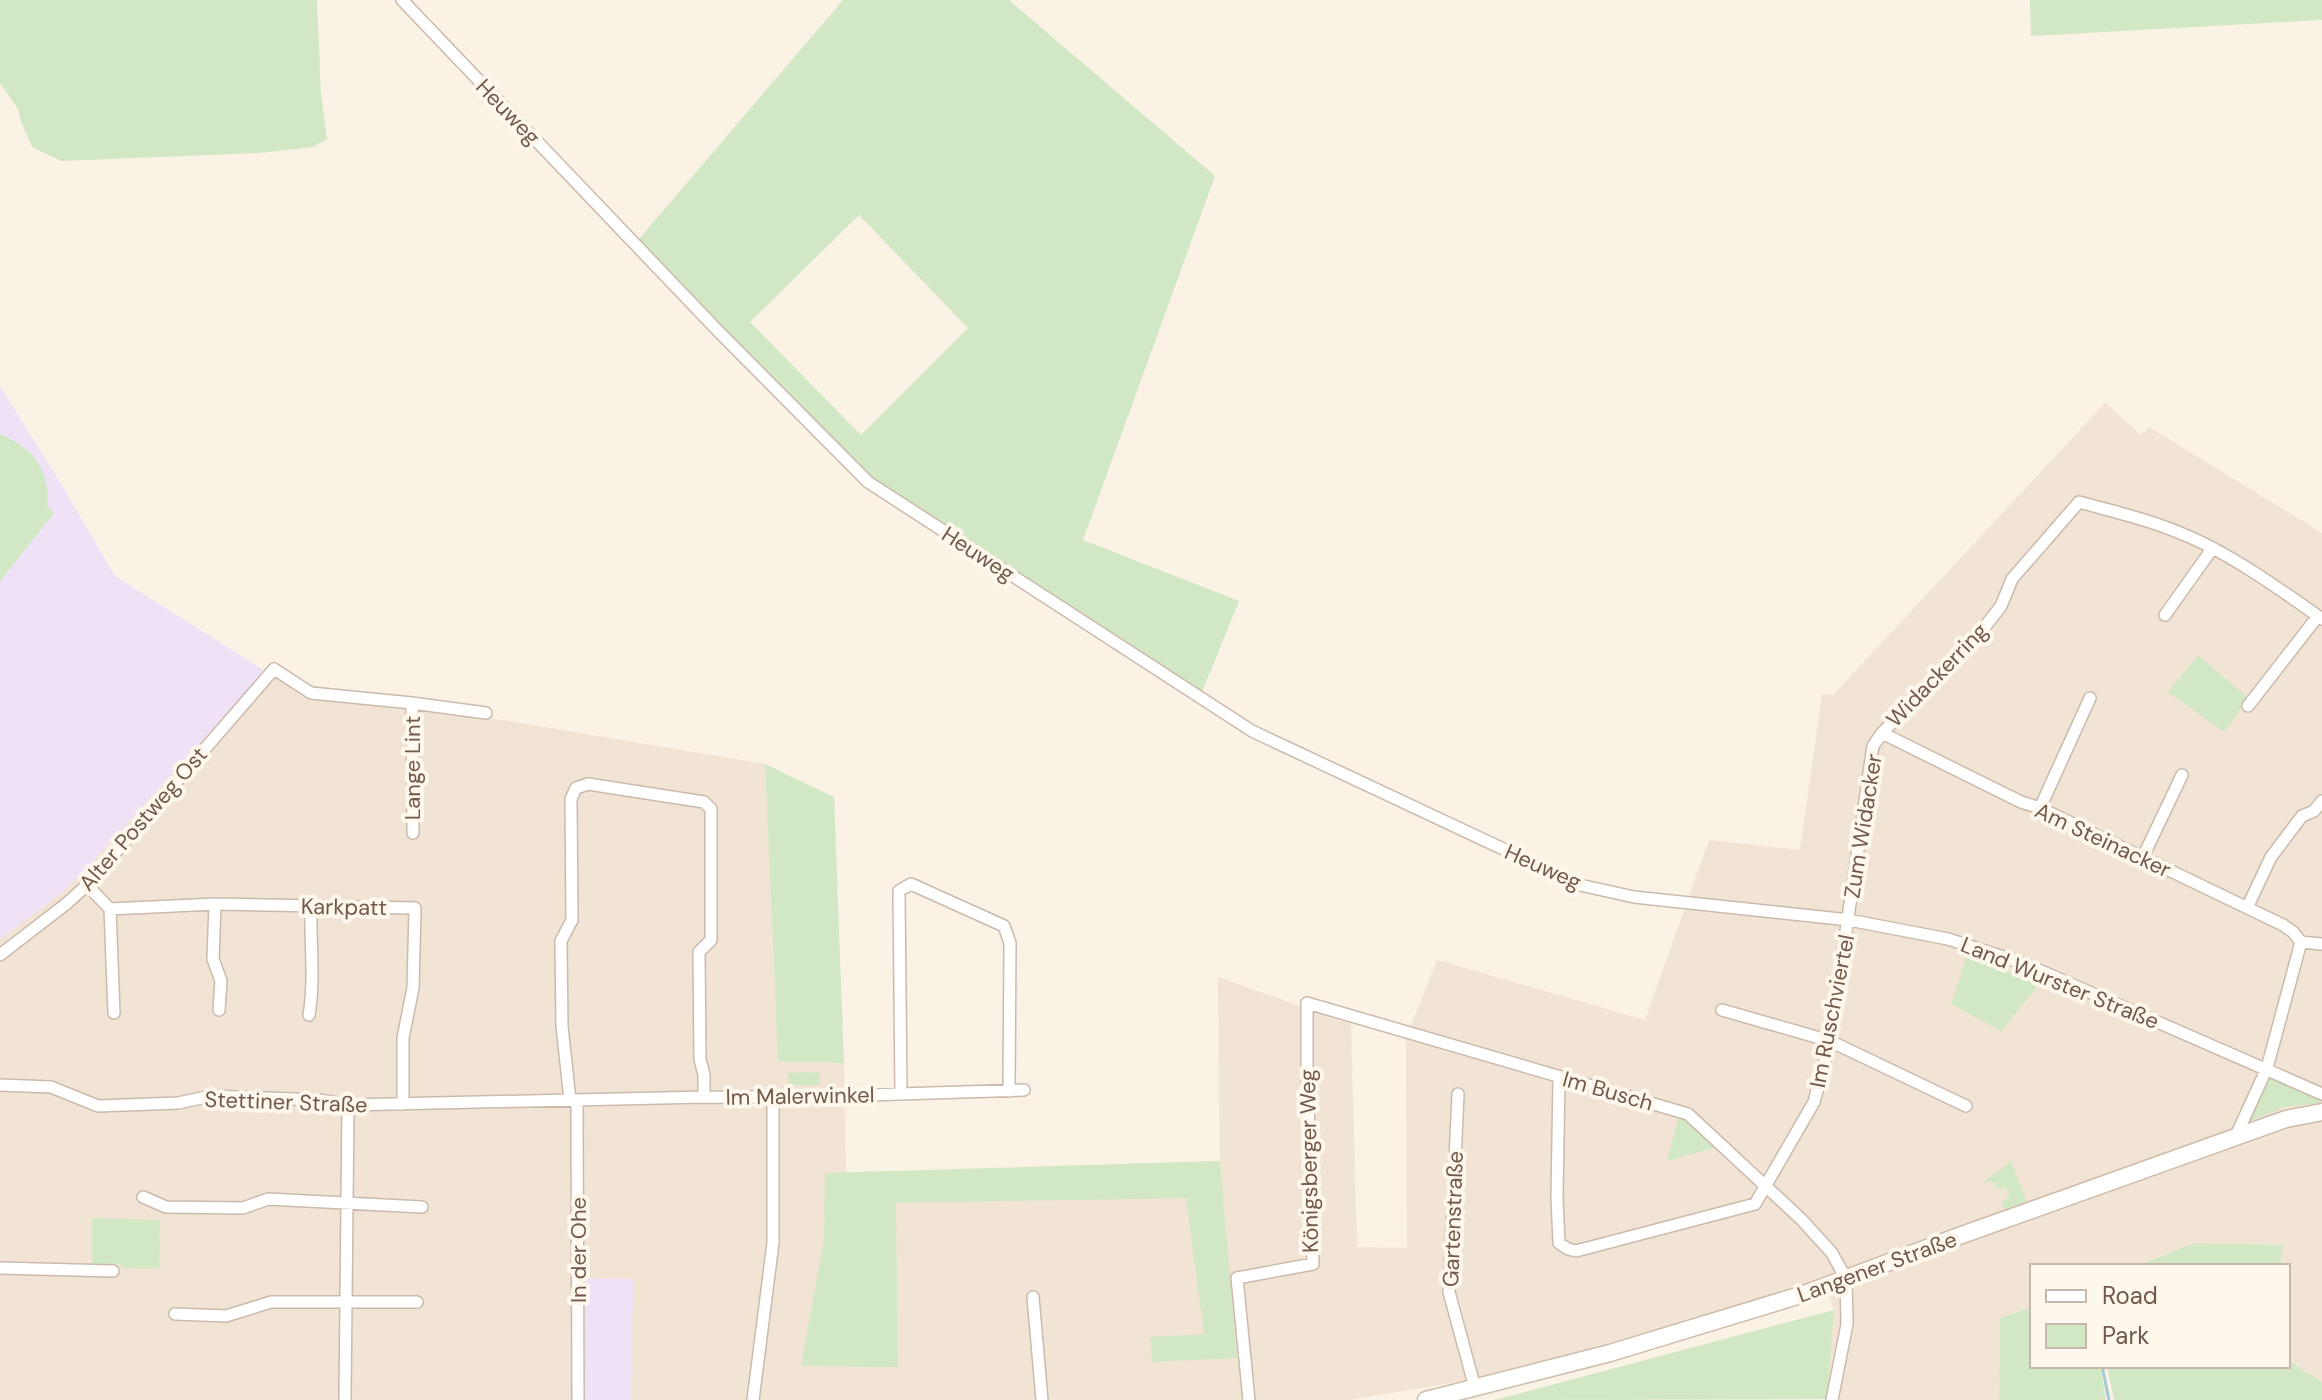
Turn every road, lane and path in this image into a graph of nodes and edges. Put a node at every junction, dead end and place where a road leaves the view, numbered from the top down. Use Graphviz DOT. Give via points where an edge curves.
graph roads {
  1 [pos="402,0"];
  2 [pos="2212,549"];
  3 [pos="2165,615"];
  4 [pos="2320,617"];
  5 [pos="2090,698"];
  6 [pos="412,703"];
  7 [pos="2248,706"];
  8 [pos="486,713"];
  9 [pos="1882,733"];
  10 [pos="2182,775"];
  11 [pos="2322,801"];
  12 [pos="2040,808"];
  13 [pos="413,833"];
  14 [pos="2143,857"];
  15 [pos="87,885"];
  16 [pos="1691,902"];
  17 [pos="215,904"];
  18 [pos="311,907"];
  19 [pos="2247,908"];
  20 [pos="110,909"];
  21 [pos="1849,920"];
  22 [pos="2301,942"];
  23 [pos="2322,944"];
  24 [pos="0,955"];
  25 [pos="1307,1003"];
  26 [pos="219,1010"];
  27 [pos="1722,1010"];
  28 [pos="114,1013"];
  29 [pos="309,1015"];
  30 [pos="1830,1041"];
  31 [pos="2267,1068"];
  32 [pos="1559,1077"];
  33 [pos="0,1085"];
  34 [pos="1024,1090"];
  35 [pos="1009,1091"];
  36 [pos="901,1094"];
  37 [pos="1458,1094"];
  38 [pos="2322,1094"];
  39 [pos="704,1097"];
  40 [pos="773,1098"];
  41 [pos="574,1100"];
  42 [pos="403,1104"];
  43 [pos="348,1105"];
  44 [pos="1966,1106"];
  45 [pos="2322,1112"];
  46 [pos="2234,1138"];
  47 [pos="1765,1185"];
  48 [pos="143,1197"];
  49 [pos="346,1203"];
  50 [pos="422,1207"];
  51 [pos="0,1268"];
  52 [pos="113,1271"];
  53 [pos="1846,1279"];
  54 [pos="1033,1297"];
  55 [pos="345,1300"];
  56 [pos="417,1302"];
  57 [pos="175,1314"];
  58 [pos="1475,1388"];
  59 [pos="345,1400"];
  60 [pos="578,1400"];
  61 [pos="753,1400"];
  62 [pos="1042,1400"];
  63 [pos="1249,1400"];
  64 [pos="1426,1400"];
  65 [pos="1832,1400"];
  1 -- 16 [label="street, Heuweg" via="874,487 1252,731 1580,885"];
  2 -- 3 [label="street"];
  2 -- 4 [label="street, Widackerring"];
  2 -- 9 [label="street, Widackerring" via="2145,520 2079,502 2012,579 2001,606 1980,633"];
  4 -- 7 [label="street, Widackerring"];
  5 -- 12 [label="street"];
  6 -- 8 [label="street"];
  6 -- 13 [label="street, Lange Lint"];
  6 -- 15 [label="street, Alter Postweg Ost" via="311,693 274,669"];
  9 -- 12 [label="street, Am Steinacker"];
  9 -- 21 [label="street, Zum Widacker" via="1873,746"];
  10 -- 14 [label="street"];
  11 -- 19 [label="street" via="2302,816 2271,857"];
  12 -- 14 [label="street, Am Steinacker"];
  14 -- 19 [label="street, Am Steinacker"];
  15 -- 20 [label="street"];
  15 -- 24 [label="street, Alter Postweg Ost"];
  16 -- 21 [label="street, Land Wurster Straße"];
  17 -- 18 [label="street, Karkpatt"];
  17 -- 20 [label="street, Karkpatt"];
  17 -- 26 [label="street" via="213,959 221,981"];
  18 -- 29 [label="street"];
  18 -- 42 [label="street, Karkpatt" via="415,908 413,988 403,1038"];
  19 -- 22 [label="street, Am Steinacker" via="2293,932"];
  20 -- 28 [label="street"];
  21 -- 30 [label="street, Im Ruschviertel"];
  21 -- 31 [label="street, Land Wurster Straße" via="1948,939 2025,964"];
  22 -- 23 [label="street, Am Steinacker"];
  22 -- 31 [label="street"];
  25 -- 32 [label="street, Im Busch"];
  25 -- 63 [label="street, Königsberger Weg" via="1313,1264 1237,1278"];
  27 -- 30 [label="street"];
  30 -- 44 [label="street"];
  30 -- 47 [label="street, Im Ruschviertel" via="1814,1102"];
  31 -- 38 [label="street, Land Wurster Straße"];
  31 -- 46 [label="street"];
  32 -- 47 [label="street, Im Busch" via="1688,1114"];
  32 -- 47 [label="street, Im Ruschviertel" via="1559,1243 1568,1249 1755,1204"];
  33 -- 43 [label="street, Stettiner Straße" via="51,1087 98,1106 178,1103 211,1096"];
  34 -- 35 [label="street, Im Malerwinkel"];
  35 -- 36 [label="street, Im Malerwinkel"];
  35 -- 36 [label="street" via="1010,943 1004,926 911,884 899,891"];
  36 -- 40 [label="street, Im Malerwinkel"];
  37 -- 58 [label="street, Gartenstraße" via="1449,1292"];
  39 -- 40 [label="street, Im Malerwinkel"];
  39 -- 41 [label="street, Im Malerwinkel"];
  39 -- 41 [label="street, In der Ohe" via="699,952 711,940 711,809 704,802 588,784 576,788 571,799 572,920 561,941 562,1026"];
  40 -- 61 [label="street" via="773,1243"];
  41 -- 42 [label="street, Stettiner Straße"];
  41 -- 60 [label="street, In der Ohe"];
  42 -- 43 [label="street, Stettiner Straße"];
  43 -- 49 [label="street"];
  45 -- 46 [label="main road, Langener Straße"];
  46 -- 53 [label="main road, Langener Straße"];
  47 -- 53 [label="street, Im Busch" via="1832,1253"];
  48 -- 49 [label="street" via="166,1207 243,1208 268,1199"];
  49 -- 50 [label="street"];
  49 -- 55 [label="street"];
  51 -- 52 [label="street"];
  53 -- 58 [label="main road, Langener Straße" via="1663,1338"];
  53 -- 65 [label="street" via="1847,1324"];
  54 -- 62 [label="street"];
  55 -- 56 [label="street"];
  55 -- 57 [label="street" via="271,1302 226,1316"];
  55 -- 59 [label="street"];
  58 -- 64 [label="main road, Langener Straße"];
}
